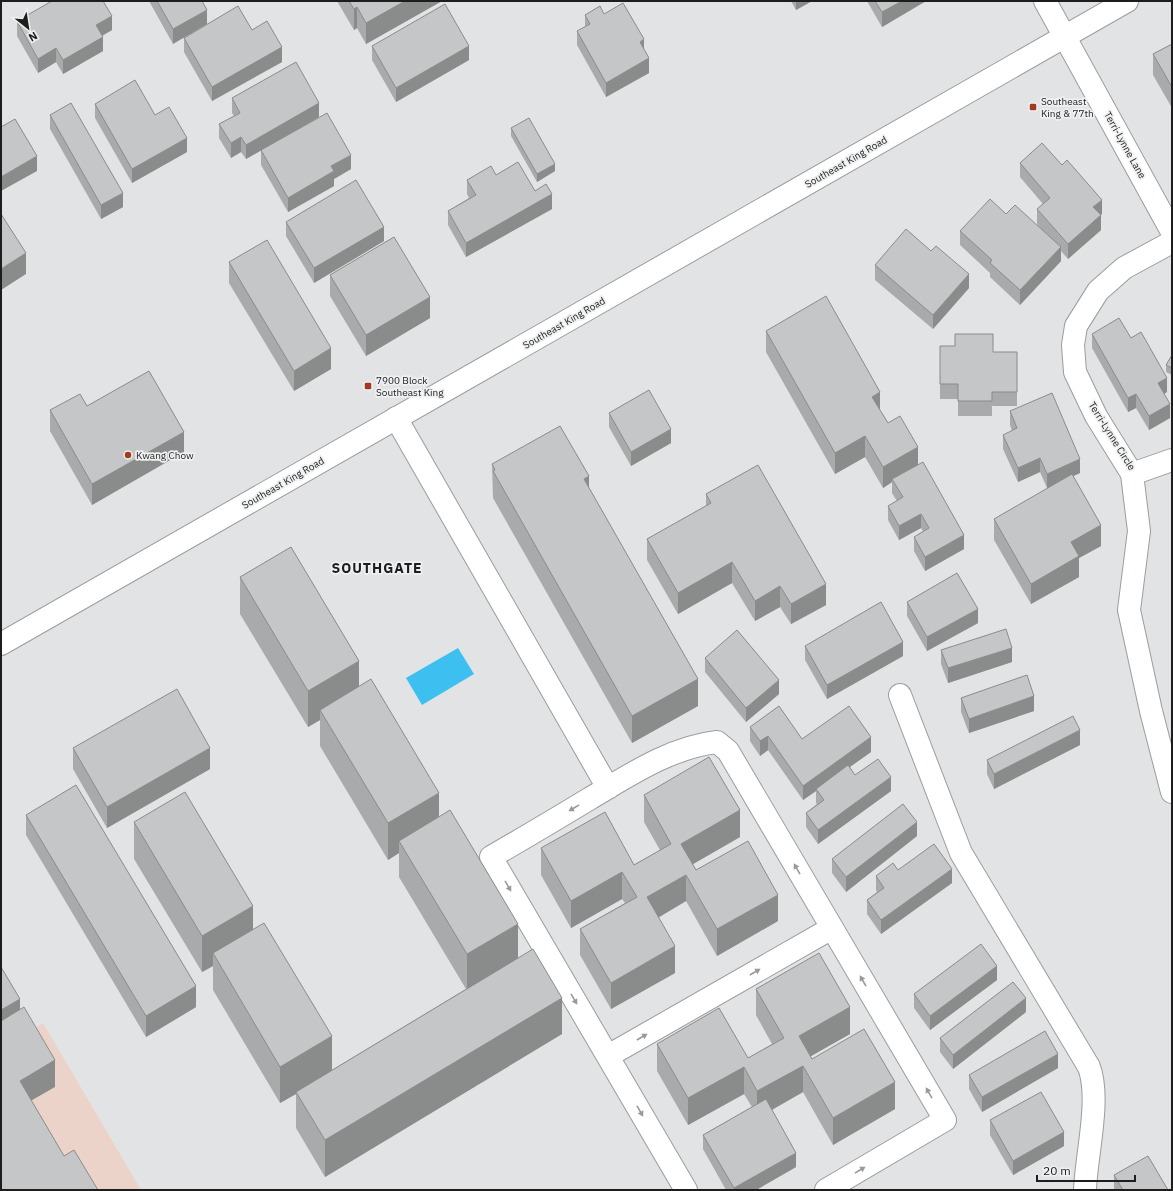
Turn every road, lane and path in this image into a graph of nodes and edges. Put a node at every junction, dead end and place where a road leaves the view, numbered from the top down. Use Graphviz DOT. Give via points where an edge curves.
graph roads {
  1 [pos="1045,1"];
  2 [pos="1127,1"];
  3 [pos="1066,36"];
  4 [pos="1172,232"];
  5 [pos="1172,242"];
  6 [pos="396,418"];
  7 [pos="1172,460"];
  8 [pos="1132,474"];
  9 [pos="1,644"];
  10 [pos="900,695"];
  11 [pos="608,788"];
  12 [pos="1172,792"];
  13 [pos="832,928"];
  14 [pos="608,1056"];
  15 [pos="686,1190"];
  16 [pos="826,1190"];
  17 [pos="1085,1190"];
  1 -- 3 [label="main road, Terri-Lynne Lane"];
  2 -- 3 [label="main road, Southeast King Road"];
  3 -- 4 [label="main road, Terri-Lynne Lane"];
  3 -- 6 [label="main road, Southeast King Road"];
  5 -- 8 [label="main road, Terri-Lynne Circle" via="1124,268 1098,291 1076,326 1073,345 1075,372 1096,416"];
  6 -- 9 [label="main road, Southeast King Road"];
  6 -- 11 [label="main road"];
  7 -- 8 [label="main road, Terri-Lynne Circle"];
  8 -- 12 [label="main road" via="1139,531 1129,610"];
  10 -- 17 [label="main road" via="961,853 1094,1079"];
  13 -- 11 [label="main road, one-way" via="728,751 717,742 680,752 639,770"];
  11 -- 14 [label="main road, one-way" via="491,857"];
  14 -- 13 [label="main road, one-way"];
  16 -- 13 [label="main road, one-way" via="945,1120"];
  14 -- 15 [label="main road, one-way"];
}
